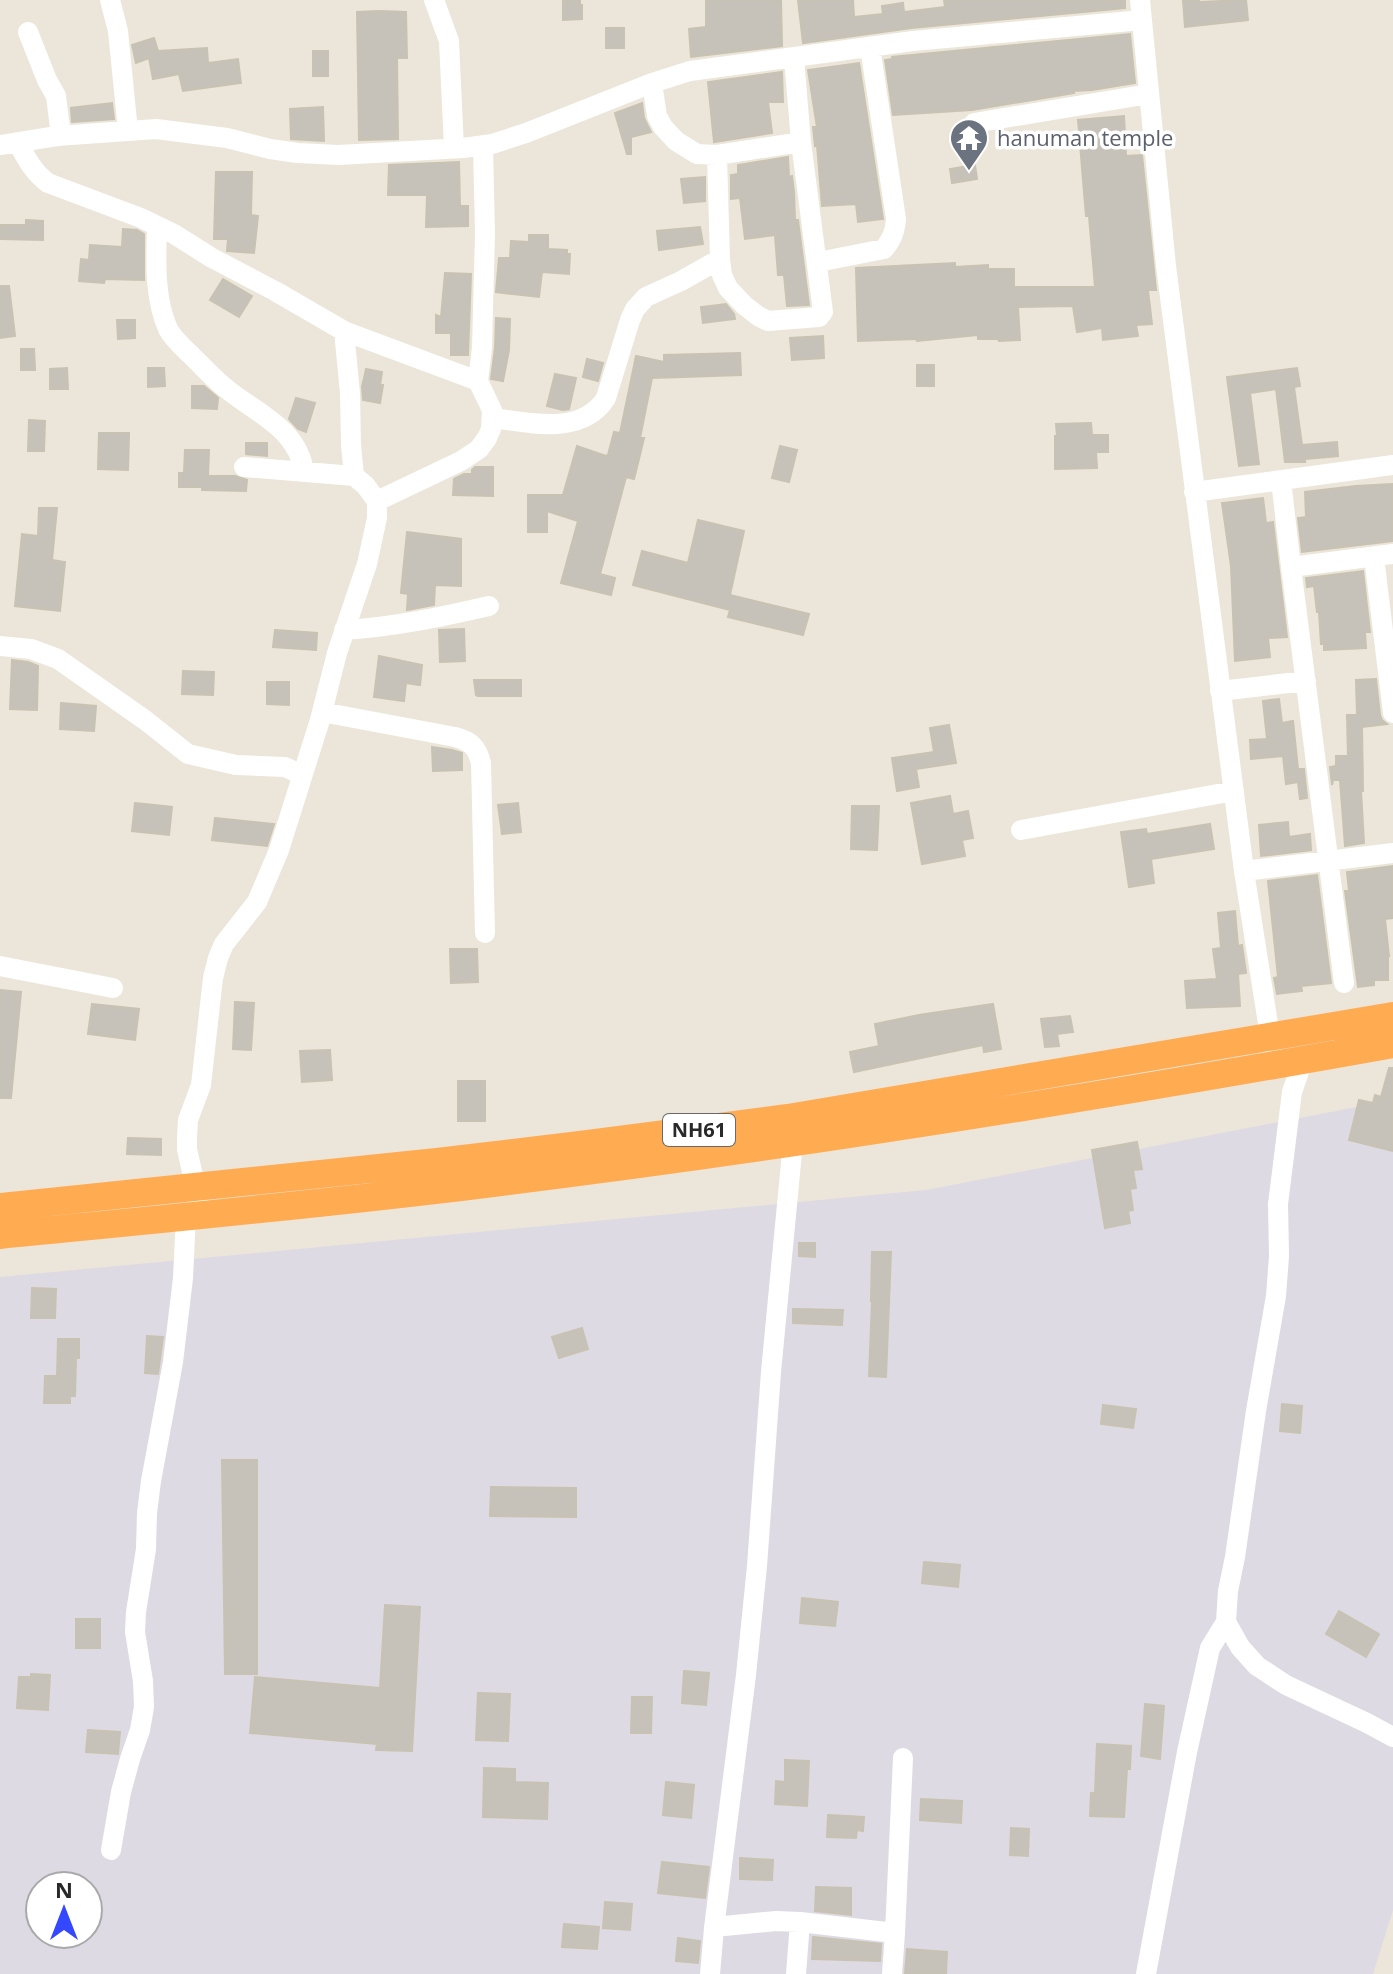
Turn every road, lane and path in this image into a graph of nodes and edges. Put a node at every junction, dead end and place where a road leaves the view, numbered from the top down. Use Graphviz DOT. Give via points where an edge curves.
graph roads {
  1 [pos="110,0"];
  2 [pos="434,0"];
  3 [pos="1141,10"];
  4 [pos="28,32"];
  5 [pos="870,47"];
  6 [pos="794,58"];
  7 [pos="652,83"];
  8 [pos="1149,94"];
  9 [pos="974,123"];
  10 [pos="128,131"];
  11 [pos="61,136"];
  12 [pos="801,142"];
  13 [pos="9,144"];
  14 [pos="483,145"];
  15 [pos="454,148"];
  16 [pos="717,155"];
  17 [pos="157,226"];
  18 [pos="720,259"];
  19 [pos="818,262"];
  20 [pos="344,331"];
  21 [pos="478,381"];
  22 [pos="493,418"];
  23 [pos="1393,465"];
  24 [pos="244,467"];
  25 [pos="304,472"];
  26 [pos="354,476"];
  27 [pos="1281,480"];
  28 [pos="1194,492"];
  29 [pos="377,501"];
  30 [pos="1384,555"];
  31 [pos="1291,567"];
  32 [pos="489,606"];
  33 [pos="344,630"];
  34 [pos="0,646"];
  35 [pos="1306,681"];
  36 [pos="1220,691"];
  37 [pos="322,712"];
  38 [pos="1393,713"];
  39 [pos="302,775"];
  40 [pos="1234,791"];
  41 [pos="1021,830"];
  42 [pos="1393,853"];
  43 [pos="1329,861"];
  44 [pos="1244,871"];
  45 [pos="485,933"];
  46 [pos="0,966"];
  47 [pos="1344,983"];
  48 [pos="113,988"];
  49 [pos="1393,1016"];
  50 [pos="1393,1044"];
  51 [pos="1272,1051"];
  52 [pos="1303,1060"];
  53 [pos="793,1142"];
  54 [pos="194,1206"];
  55 [pos="0,1207"];
  56 [pos="0,1235"];
  57 [pos="1226,1622"];
  58 [pos="1393,1737"];
  59 [pos="903,1758"];
  60 [pos="111,1850"];
  61 [pos="800,1922"];
  62 [pos="714,1927"];
  63 [pos="895,1933"];
  64 [pos="710,1974"];
  65 [pos="796,1974"];
  66 [pos="892,1974"];
  67 [pos="1146,1974"];
  1 -- 10 [label="street"];
  2 -- 15 [label="street" via="449,41"];
  3 -- 5 [label="street"];
  3 -- 8 [label="street"];
  4 -- 11 [label="street" via="56,96"];
  5 -- 6 [label="street"];
  5 -- 19 [label="street" via="895,230 884,249"];
  6 -- 7 [label="street" via="690,71"];
  6 -- 12 [label="street"];
  7 -- 14 [label="street"];
  7 -- 16 [label="street" via="657,116 676,141 697,154"];
  8 -- 9 [label="street"];
  8 -- 28 [label="street"];
  10 -- 11 [label="street"];
  10 -- 15 [label="street" via="197,133 298,153"];
  11 -- 13 [label="street"];
  12 -- 16 [label="street"];
  12 -- 19 [label="street"];
  13 -- 17 [label="street" via="48,183"];
  14 -- 15 [label="street"];
  14 -- 21 [label="street"];
  16 -- 18 [label="street"];
  17 -- 20 [label="street"];
  17 -- 25 [label="street" via="160,298 169,332 224,387 277,424 297,447"];
  18 -- 19 [label="street" via="728,288 768,321 819,317 823,312"];
  18 -- 22 [label="street" via="646,297 635,309 600,407 569,424"];
  20 -- 21 [label="street"];
  20 -- 26 [label="street"];
  21 -- 22 [label="street"];
  22 -- 29 [label="street" via="479,449"];
  23 -- 27 [label="street"];
  24 -- 25 [label="street"];
  25 -- 26 [label="street"];
  26 -- 29 [label="street"];
  27 -- 28 [label="street"];
  27 -- 31 [label="street"];
  28 -- 36 [label="street"];
  29 -- 33 [label="street" via="367,564"];
  30 -- 31 [label="street"];
  30 -- 38 [label="street"];
  31 -- 35 [label="street"];
  32 -- 33 [label="street" via="421,622"];
  33 -- 37 [label="street"];
  34 -- 39 [label="street" via="58,659 188,754 236,765 285,767"];
  35 -- 36 [label="street"];
  35 -- 43 [label="street"];
  36 -- 40 [label="street"];
  37 -- 39 [label="street"];
  37 -- 45 [label="street" via="455,737 476,748 481,763"];
  39 -- 54 [label="street" via="266,885 218,958 201,1085 188,1120"];
  40 -- 41 [label="street"];
  40 -- 44 [label="street"];
  42 -- 43 [label="street"];
  43 -- 44 [label="street"];
  43 -- 47 [label="street"];
  44 -- 51 [label="street"];
  46 -- 48 [label="street"];
  49 -- 51 [label="highway, NH61"];
  50 -- 52 [label="highway, NH61"];
  51 -- 52 [label="highway, NH61"];
  51 -- 53 [label="highway, NH61"];
  51 -- 54 [label="highway, NH61" via="543,1150"];
  52 -- 57 [label="street" via="1292,1092 1278,1204 1276,1296"];
  53 -- 54 [label="highway, NH61" via="497,1182"];
  53 -- 62 [label="street" via="757,1566"];
  54 -- 55 [label="highway, NH61"];
  54 -- 56 [label="highway, NH61"];
  54 -- 60 [label="street" via="136,1612 144,1707"];
  57 -- 58 [label="street" via="1257,1666 1300,1693"];
  57 -- 67 [label="street" via="1210,1648"];
  59 -- 63 [label="street"];
  61 -- 62 [label="street"];
  61 -- 63 [label="street"];
  61 -- 65 [label="street"];
  62 -- 64 [label="street"];
  63 -- 66 [label="street"];
}
